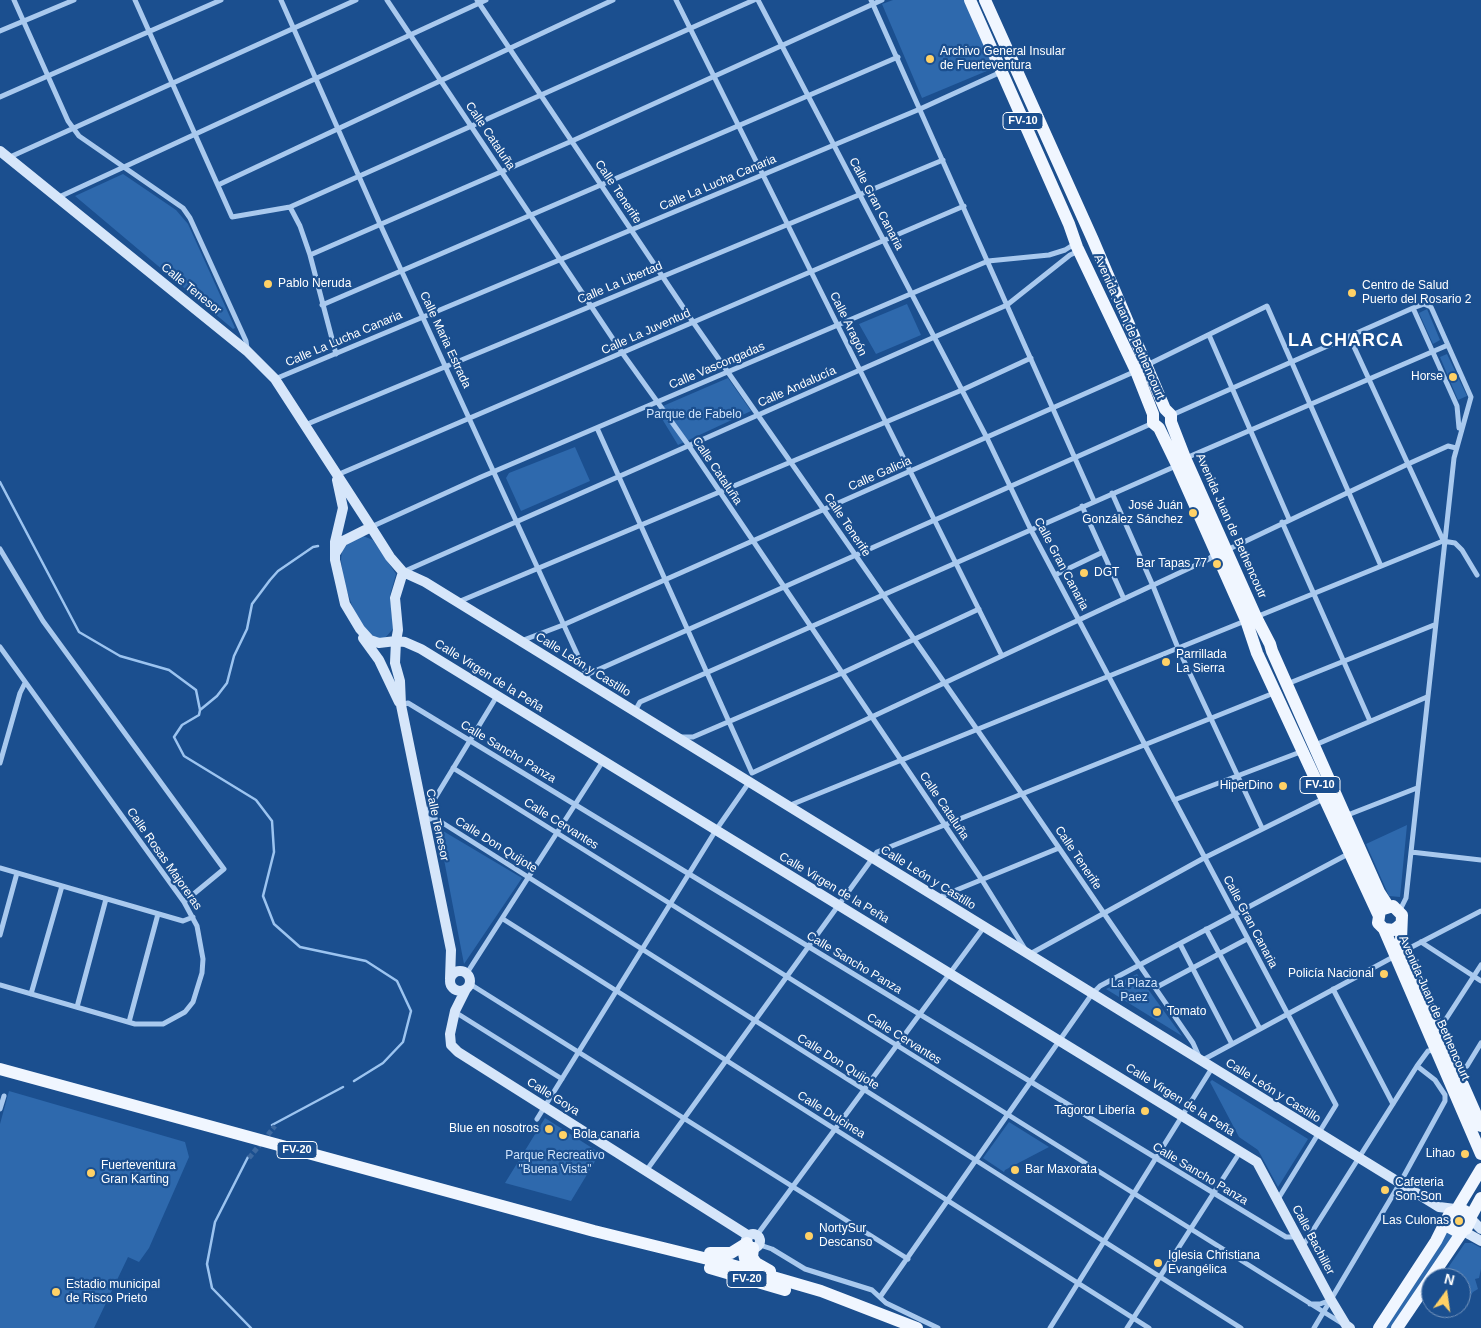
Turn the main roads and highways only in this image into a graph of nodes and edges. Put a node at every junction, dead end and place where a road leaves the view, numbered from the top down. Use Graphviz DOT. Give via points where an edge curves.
graph roads {
  1 [pos="970,0"];
  2 [pos="985,0"];
  3 [pos="1091,240"];
  4 [pos="1078,247"];
  5 [pos="1141,368"];
  6 [pos="1162,419"];
  7 [pos="1309,748"];
  8 [pos="1394,908"];
  9 [pos="1378,914"];
  10 [pos="1400,924"];
  11 [pos="1384,930"];
  12 [pos="1399,953"];
  13 [pos="0,1069"];
  14 [pos="1481,1126"];
  15 [pos="1481,1154"];
  16 [pos="1481,1169"];
  17 [pos="1481,1198"];
  18 [pos="1452,1214"];
  19 [pos="1470,1219"];
  20 [pos="1463,1231"];
  21 [pos="751,1244"];
  22 [pos="665,1251"];
  23 [pos="728,1264"];
  24 [pos="749,1270"];
  25 [pos="825,1297"];
  26 [pos="899,1328"];
  27 [pos="916,1328"];
  28 [pos="1379,1328"];
  29 [pos="1397,1328"];
  1 -- 4 [label="main road, Avenida Juan de Bethencourt / FV-10"];
  2 -- 3 [label="main road, Avenida Juan de Bethencourt / FV-10"];
  3 -- 4 [label="main road" via="1086,252"];
  3 -- 5 [label="main road, Avenida Juan de Bethencourt / FV-10"];
  4 -- 5 [label="main road, Avenida Juan de Bethencourt / FV-10"];
  5 -- 6 [label="main road, Avenida Juan de Bethencourt / FV-10"];
  6 -- 7 [label="main road, Avenida Juan de Bethencoutr / FV-10"];
  7 -- 8 [label="main road, FV-10" via="1380,892"];
  7 -- 9 [label="main road, FV-10" via="1326,798"];
  8 -- 9 [label="main road" via="1384,907"];
  8 -- 10 [label="main road, FV-10"];
  9 -- 11 [label="main road, FV-10" via="1378,923"];
  10 -- 11 [label="main road" via="1394,930"];
  10 -- 12 [label="main road, Avenida Juan de Bethencourt / FV-10"];
  11 -- 12 [label="main road, Avenida Juan de Bethencourt / FV-10"];
  12 -- 14 [label="main road, Avenida Juan de Bethencourt / FV-10" via="1437,1027"];
  12 -- 15 [label="main road, Avenida Juan de Bethencourt / FV-10"];
  13 -- 22 [label="main road, FV-20"];
  16 -- 18 [label="main road"];
  17 -- 19 [label="main road"];
  18 -- 19 [label="main road" via="1465,1210"];
  18 -- 20 [label="main road" via="1452,1230"];
  18 -- 28 [label="main road"];
  19 -- 20 [label="main road" via="1469,1227"];
  20 -- 29 [label="main road"];
  21 -- 22 [label="main road" via="718,1255 683,1248"];
  21 -- 23 [label="main road"];
  21 -- 24 [label="main road"];
  21 -- 25 [label="main road" via="752,1257 764,1269 805,1283"];
  22 -- 23 [label="main road, FV-20"];
  22 -- 25 [label="main road, FV-20"];
  23 -- 24 [label="main road, FV-20"];
  24 -- 25 [label="main road" via="755,1276"];
  25 -- 26 [label="main road, FV-20"];
  25 -- 27 [label="main road, FV-20" via="872,1309"];
}
